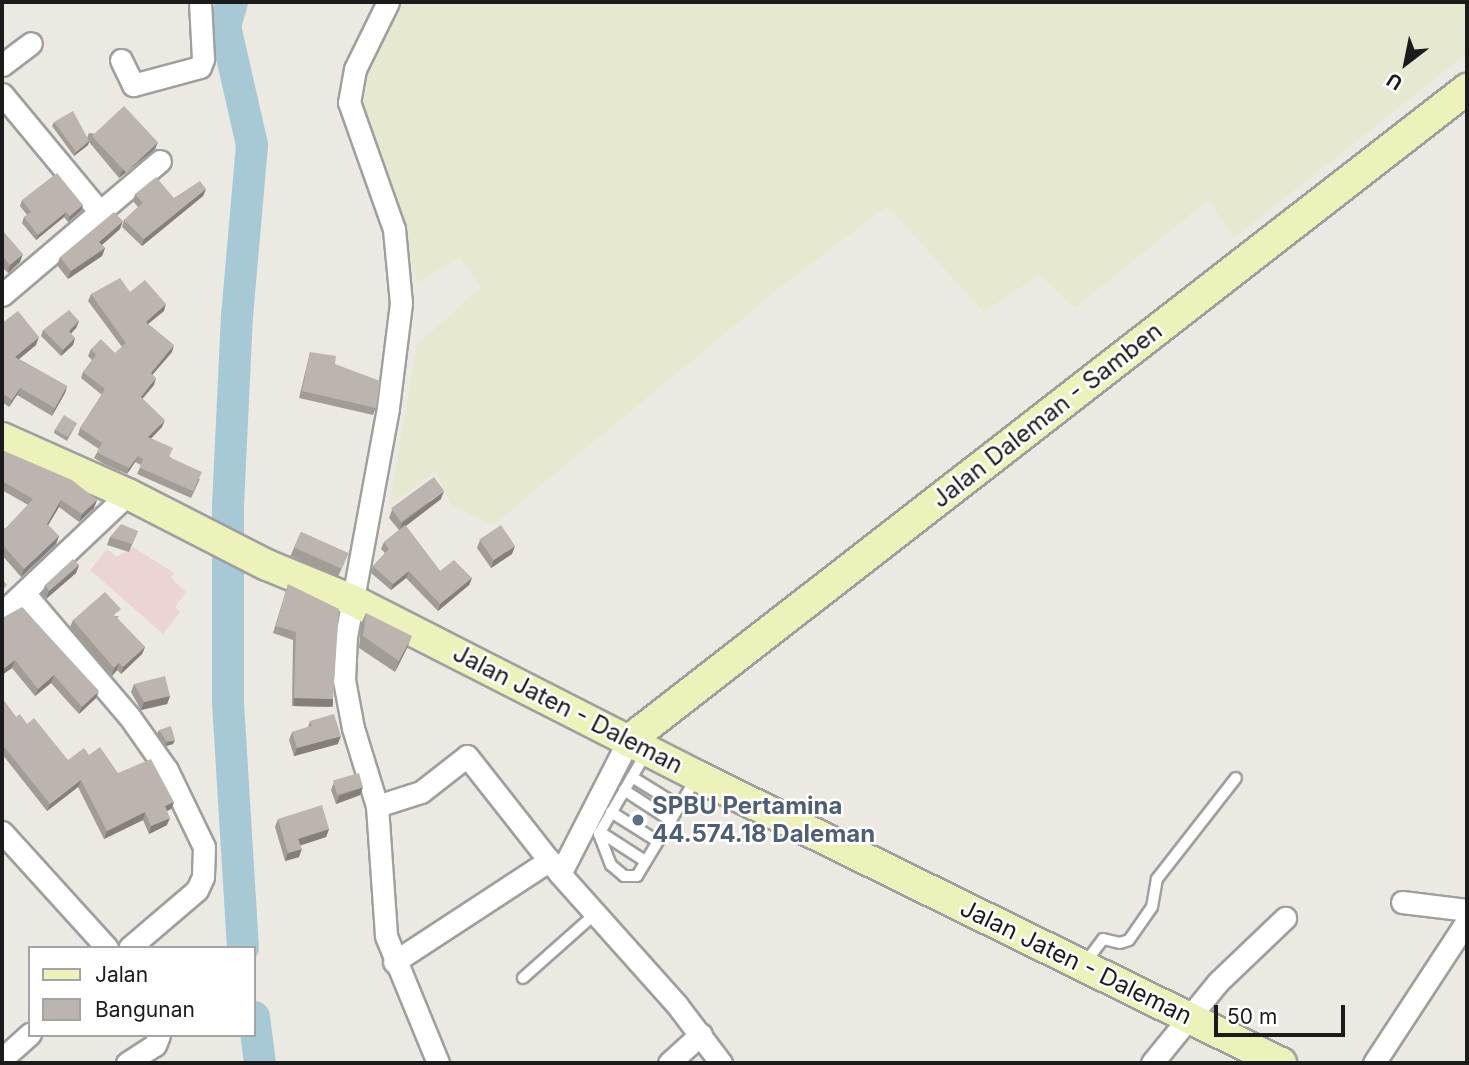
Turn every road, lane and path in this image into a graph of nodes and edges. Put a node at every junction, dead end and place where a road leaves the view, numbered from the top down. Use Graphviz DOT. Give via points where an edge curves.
graph roads {
  1 [pos="200,2"];
  2 [pos="388,2"];
  3 [pos="31,43"];
  4 [pos="121,60"];
  5 [pos="2,65"];
  6 [pos="1467,89"];
  7 [pos="2,94"];
  8 [pos="160,161"];
  9 [pos="100,212"];
  10 [pos="2,295"];
  11 [pos="2,438"];
  12 [pos="128,494"];
  13 [pos="26,594"];
  14 [pos="352,600"];
  15 [pos="2,612"];
  16 [pos="638,746"];
  17 [pos="697,776"];
  18 [pos="632,777"];
  19 [pos="1236,778"];
  20 [pos="624,790"];
  21 [pos="377,806"];
  22 [pos="679,806"];
  23 [pos="611,812"];
  24 [pos="670,820"];
  25 [pos="2,832"];
  26 [pos="600,832"];
  27 [pos="657,841"];
  28 [pos="645,861"];
  29 [pos="555,867"];
  30 [pos="1402,902"];
  31 [pos="1467,910"];
  32 [pos="594,915"];
  33 [pos="1285,918"];
  34 [pos="1467,921"];
  35 [pos="105,946"];
  36 [pos="131,946"];
  37 [pos="398,960"];
  38 [pos="1084,965"];
  39 [pos="523,978"];
  40 [pos="1191,1019"];
  41 [pos="701,1034"];
  42 [pos="28,1036"];
  43 [pos="158,1037"];
  44 [pos="2,1059"];
  45 [pos="127,1063"];
  46 [pos="438,1063"];
  47 [pos="668,1063"];
  48 [pos="721,1063"];
  49 [pos="1152,1063"];
  50 [pos="1281,1063"];
  51 [pos="1374,1063"];
  1 -- 4 [label="street" via="200,67 132,85"];
  2 -- 14 [label="street" via="355,69 349,102 394,229 401,303 388,408"];
  3 -- 5 [label="street"];
  6 -- 16 [label="main road, Jalan Daleman - Samben"];
  7 -- 9 [label="street"];
  8 -- 9 [label="street"];
  9 -- 10 [label="street"];
  11 -- 12 [label="main road, Jalan Jaten - Daleman"];
  12 -- 13 [label="street"];
  12 -- 14 [label="main road, Jalan Jaten - Daleman" via="267,565"];
  13 -- 15 [label="street"];
  13 -- 36 [label="street" via="129,716 167,770 204,847 203,877 197,890"];
  14 -- 16 [label="main road, Jalan Jaten - Daleman"];
  14 -- 21 [label="street" via="344,680"];
  16 -- 17 [label="main road, Jalan Jaten - Daleman"];
  16 -- 18 [label="lane"];
  16 -- 29 [label="street"];
  17 -- 22 [label="lane"];
  17 -- 38 [label="main road, Jalan Jaten - Daleman"];
  18 -- 20 [label="lane"];
  18 -- 22 [label="lane"];
  19 -- 38 [label="lane" via="1157,879 1152,907 1129,940 1103,939"];
  20 -- 23 [label="lane"];
  20 -- 24 [label="lane"];
  21 -- 29 [label="street" via="421,792 467,756"];
  21 -- 37 [label="street" via="381,904"];
  22 -- 24 [label="lane"];
  23 -- 26 [label="lane"];
  23 -- 27 [label="lane"];
  24 -- 27 [label="lane"];
  25 -- 35 [label="street"];
  26 -- 28 [label="lane"];
  26 -- 28 [label="lane" via="611,865 624,876 637,876"];
  27 -- 28 [label="lane"];
  29 -- 32 [label="street"];
  29 -- 37 [label="street"];
  30 -- 31 [label="street"];
  32 -- 39 [label="lane"];
  32 -- 41 [label="street"];
  33 -- 40 [label="street" via="1219,982"];
  34 -- 51 [label="street"];
  37 -- 46 [label="street"];
  38 -- 40 [label="main road, Jalan Jaten - Daleman"];
  40 -- 49 [label="street"];
  40 -- 50 [label="main road, Jalan Jaten - Daleman"];
  41 -- 47 [label="street"];
  41 -- 48 [label="street"];
  42 -- 44 [label="street"];
  43 -- 45 [label="street" via="155,1045"];
}
